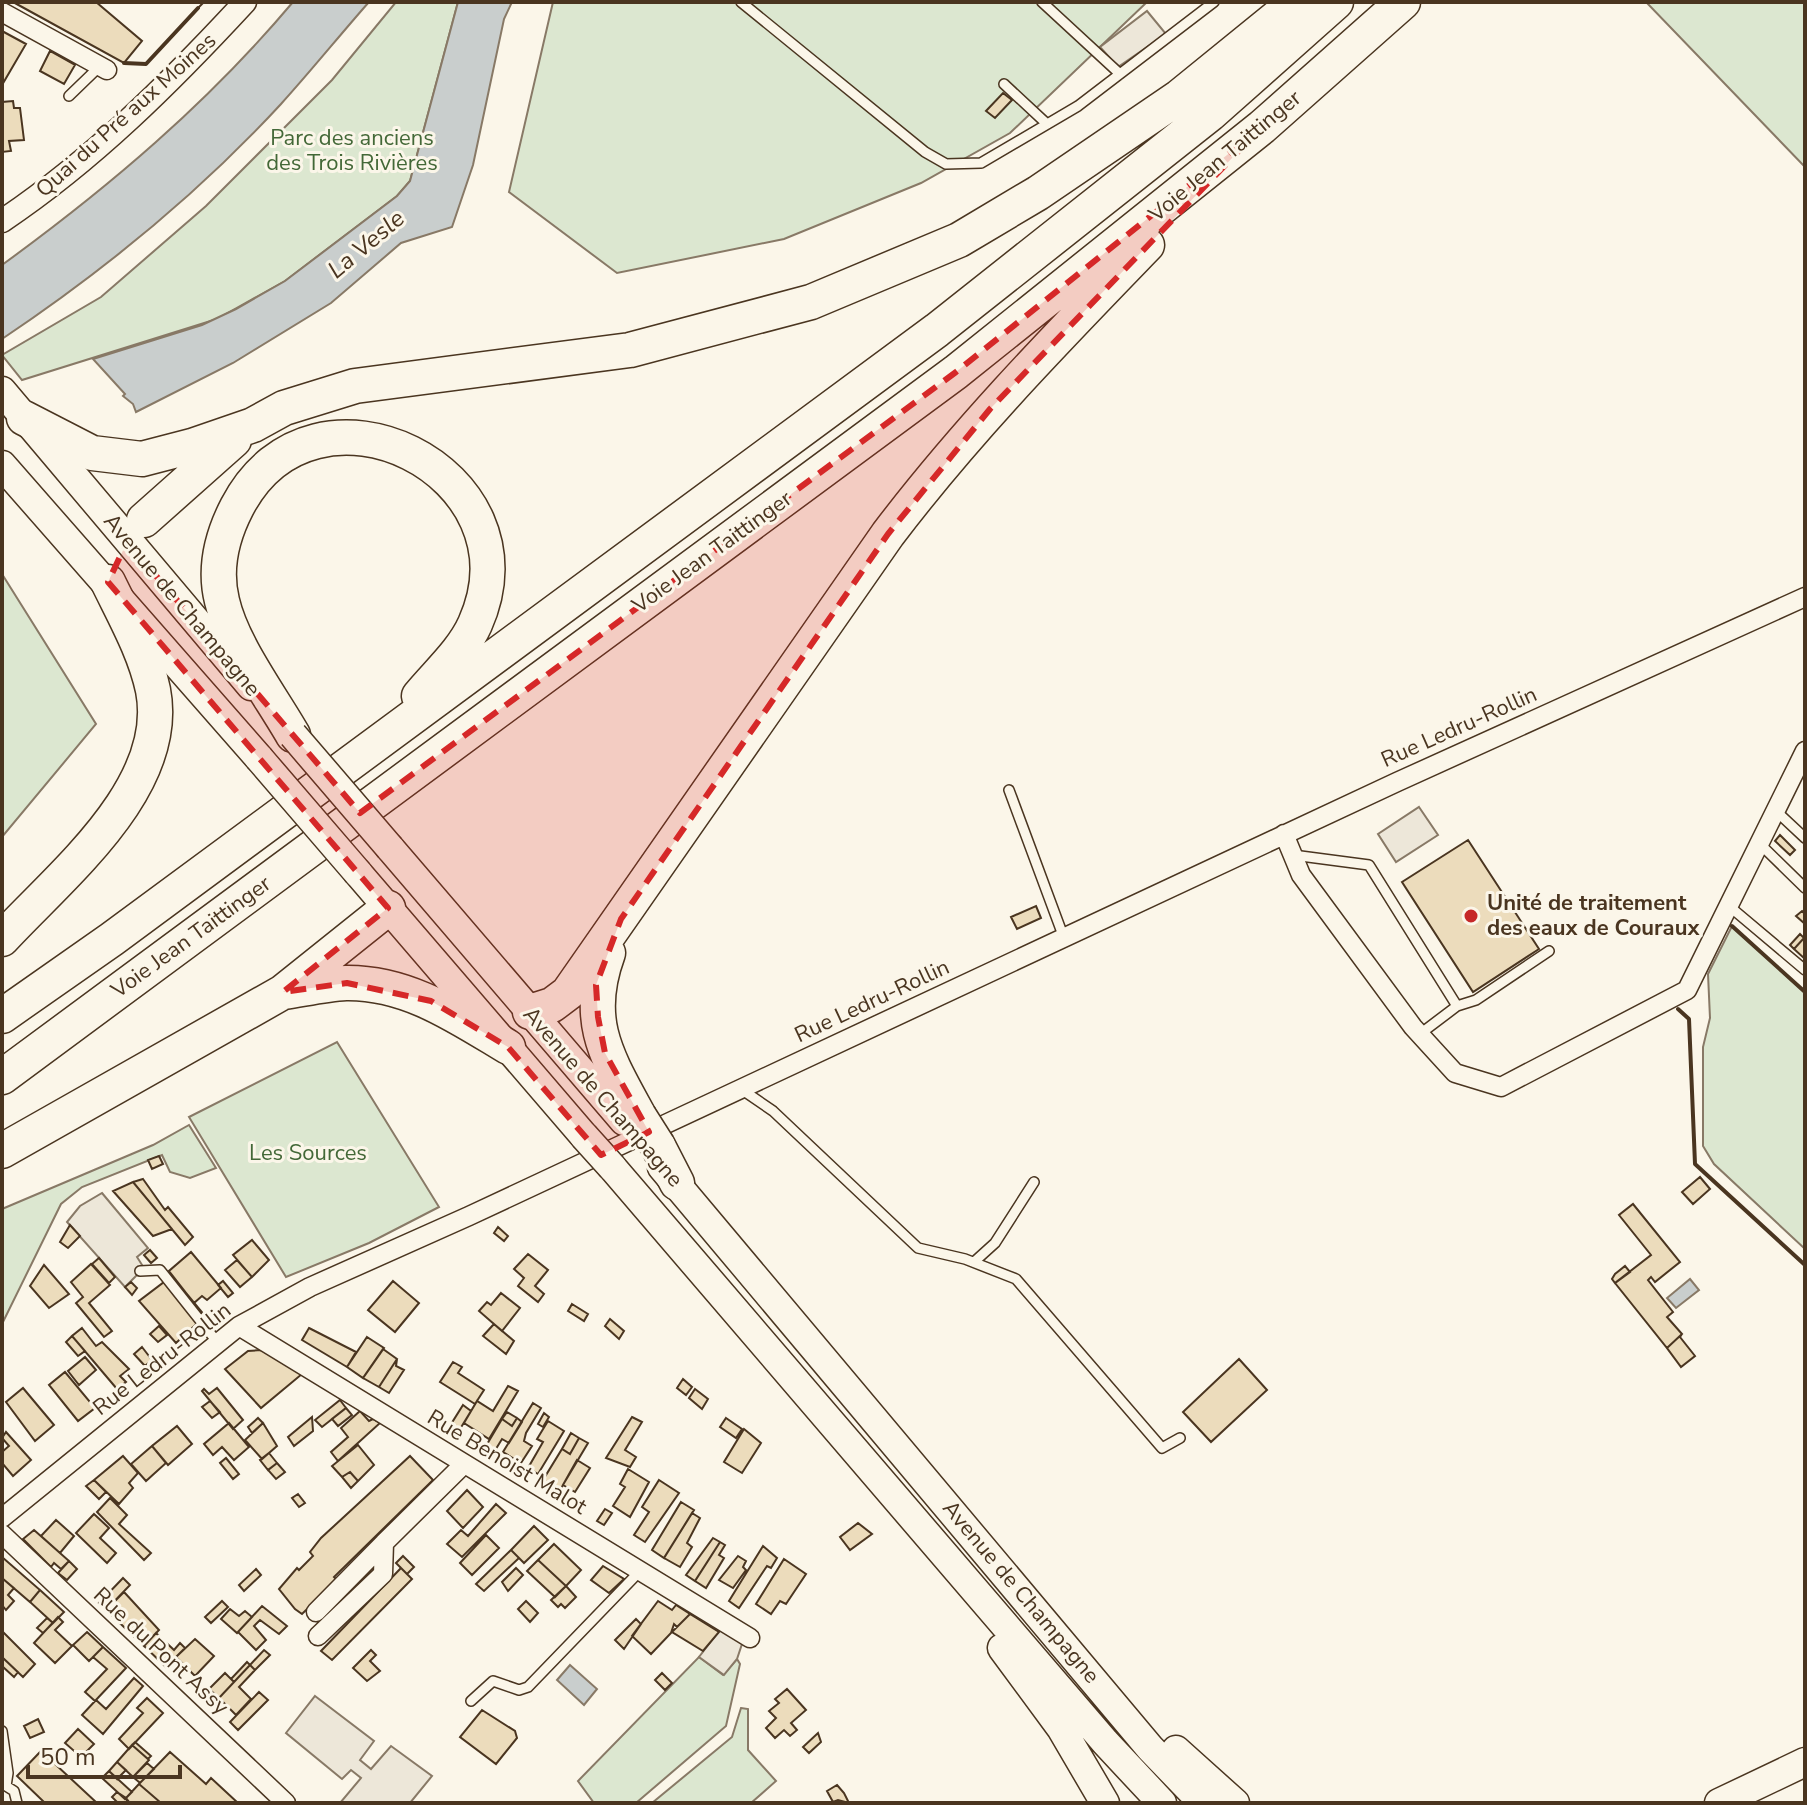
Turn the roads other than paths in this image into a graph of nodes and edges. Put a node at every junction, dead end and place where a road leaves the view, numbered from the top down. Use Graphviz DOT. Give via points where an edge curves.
graph roads {
  1 [pos="245,2"];
  2 [pos="741,2"];
  3 [pos="1042,2"];
  4 [pos="1214,2"];
  5 [pos="1296,2"];
  6 [pos="1336,2"];
  7 [pos="1403,2"];
  8 [pos="2,12"];
  9 [pos="103,68"];
  10 [pos="1120,74"];
  11 [pos="1004,84"];
  12 [pos="69,96"];
  13 [pos="1047,124"];
  14 [pos="1262,127"];
  15 [pos="2,221"];
  16 [pos="2,391"];
  17 [pos="24,418"];
  18 [pos="253,425"];
  19 [pos="2,465"];
  20 [pos="136,531"];
  21 [pos="108,582"];
  22 [pos="1805,597"];
  23 [pos="293,735"];
  24 [pos="382,740"];
  25 [pos="1804,756"];
  26 [pos="1009,790"];
  27 [pos="1776,811"];
  28 [pos="1284,834"];
  29 [pos="1805,838"];
  30 [pos="1760,844"];
  31 [pos="1293,855"];
  32 [pos="419,882"];
  33 [pos="1805,888"];
  34 [pos="1729,906"];
  35 [pos="388,908"];
  36 [pos="621,919"];
  37 [pos="1064,938"];
  38 [pos="2,939"];
  39 [pos="1549,951"];
  40 [pos="1805,970"];
  41 [pos="283,992"];
  42 [pos="1457,1006"];
  43 [pos="530,1012"];
  44 [pos="2,1016"];
  45 [pos="484,1019"];
  46 [pos="1420,1034"];
  47 [pos="508,1047"];
  48 [pos="2,1077"];
  49 [pos="741,1089"];
  50 [pos="632,1118"];
  51 [pos="2,1151"];
  52 [pos="1034,1182"];
  53 [pos="677,1183"];
  54 [pos="974,1262"];
  55 [pos="140,1271"];
  56 [pos="239,1326"];
  57 [pos="218,1343"];
  58 [pos="776,1358"];
  59 [pos="1180,1438"];
  60 [pos="464,1464"];
  61 [pos="2,1518"];
  62 [pos="2,1534"];
  63 [pos="384,1543"];
  64 [pos="640,1571"];
  65 [pos="1035,1607"];
  66 [pos="316,1612"];
  67 [pos="318,1636"];
  68 [pos="750,1638"];
  69 [pos="471,1701"];
  70 [pos="2,1731"];
  71 [pos="1805,1762"];
  72 [pos="17,1803"];
  73 [pos="286,1803"];
  74 [pos="1105,1803"];
  75 [pos="1162,1803"];
  76 [pos="1203,1803"];
  77 [pos="1235,1803"];
  78 [pos="1719,1803"];
  1 -- 15 [label="street, Quai du Pré aux Moines" via="178,74 53,187"];
  2 -- 13 [label="lane" via="946,164 981,163"];
  3 -- 10 [label="lane"];
  4 -- 10 [label="lane"];
  5 -- 18 [label="highway" via="1179,97 1038,193 959,240 892,270 811,302 630,350 355,386 284,408"];
  6 -- 24 [label="highway, Voie Jean Taittinger" via="1074,225"];
  7 -- 14 [label="highway, Voie Jean Taittinger"];
  8 -- 9 [label="street"];
  9 -- 12 [label="lane"];
  10 -- 13 [label="lane"];
  11 -- 13 [label="lane"];
  14 -- 36 [label="highway" via="938,468"];
  14 -- 48 [label="highway, Voie Jean Taittinger" via="956,372"];
  16 -- 17 [label="main road, Avenue de Champagne"];
  17 -- 18 [label="highway" via="92,453 142,459"];
  17 -- 20 [label="main road, Avenue de Champagne"];
  18 -- 20 [label="highway"];
  19 -- 21 [label="main road, Avenue de Champagne"];
  20 -- 21 [label="main road"];
  20 -- 23 [label="main road, Avenue de Champagne"];
  21 -- 35 [label="main road, Avenue de Champagne, bridge"];
  21 -- 38 [label="highway" via="143,656 153,693 154,726 141,776 117,815"];
  22 -- 28 [label="street, Rue Ledru-Rollin"];
  23 -- 24 [label="highway" via="228,621 221,598 223,541 244,493 281,456 304,445 355,438 401,447 444,474 472,511 486,555 483,603 474,626"];
  23 -- 32 [label="main road, Avenue de Champagne, bridge"];
  24 -- 44 [label="highway, Voie Jean Taittinger"];
  25 -- 27 [label="street"];
  26 -- 37 [label="lane"];
  27 -- 29 [label="lane"];
  27 -- 30 [label="street"];
  28 -- 31 [label="street"];
  28 -- 37 [label="street, Rue Ledru-Rollin"];
  30 -- 33 [label="lane"];
  30 -- 34 [label="street"];
  31 -- 42 [label="lane" via="1369,865"];
  31 -- 46 [label="street" via="1301,875"];
  32 -- 35 [label="main road"];
  32 -- 43 [label="main road, Avenue de Champagne"];
  34 -- 40 [label="lane"];
  34 -- 46 [label="street" via="1687,990 1501,1087 1455,1073"];
  35 -- 41 [label="highway"];
  35 -- 45 [label="main road, Avenue de Champagne"];
  36 -- 43 [label="highway" via="568,993"];
  36 -- 50 [label="highway" via="596,985 605,1053"];
  37 -- 49 [label="street, Rue Ledru-Rollin"];
  39 -- 42 [label="lane" via="1476,1000"];
  41 -- 47 [label="highway" via="347,983 391,990 431,1001"];
  41 -- 51 [label="highway"];
  42 -- 46 [label="lane"];
  43 -- 45 [label="main road"];
  43 -- 50 [label="main road, Avenue de Champagne"];
  45 -- 47 [label="main road, Avenue de Champagne"];
  47 -- 58 [label="main road, Avenue de Champagne, bridge"];
  49 -- 54 [label="lane" via="773,1111 918,1248"];
  49 -- 56 [label="street, Rue Ledru-Rollin" via="310,1287"];
  50 -- 53 [label="highway, bridge"];
  52 -- 54 [label="lane" via="995,1243"];
  53 -- 65 [label="main road, Avenue de Champagne"];
  54 -- 59 [label="lane" via="1016,1279 1162,1448"];
  55 -- 57 [label="lane" via="160,1270"];
  56 -- 57 [label="street, Rue Ledru-Rollin"];
  56 -- 60 [label="street, Rue Benoist Malot"];
  57 -- 61 [label="street, Rue Ledru-Rollin"];
  58 -- 74 [label="main road" via="808,1413 995,1639 1061,1728"];
  58 -- 75 [label="main road, Avenue de Champagne"];
  60 -- 63 [label="street"];
  60 -- 64 [label="street, Rue Benoist Malot"];
  62 -- 73 [label="street, Rue du Pont Assy"];
  63 -- 66 [label="street"];
  63 -- 67 [label="street" via="383,1574"];
  64 -- 68 [label="street, Rue Benoist Malot"];
  64 -- 69 [label="lane" via="528,1687 519,1690 493,1681"];
  65 -- 76 [label="main road, Avenue de Champagne" via="1150,1748"];
  65 -- 77 [label="main road" via="1172,1747"];
  70 -- 72 [label="lane" via="6,1786 14,1791"];
  71 -- 78 [label="main road"];
}
